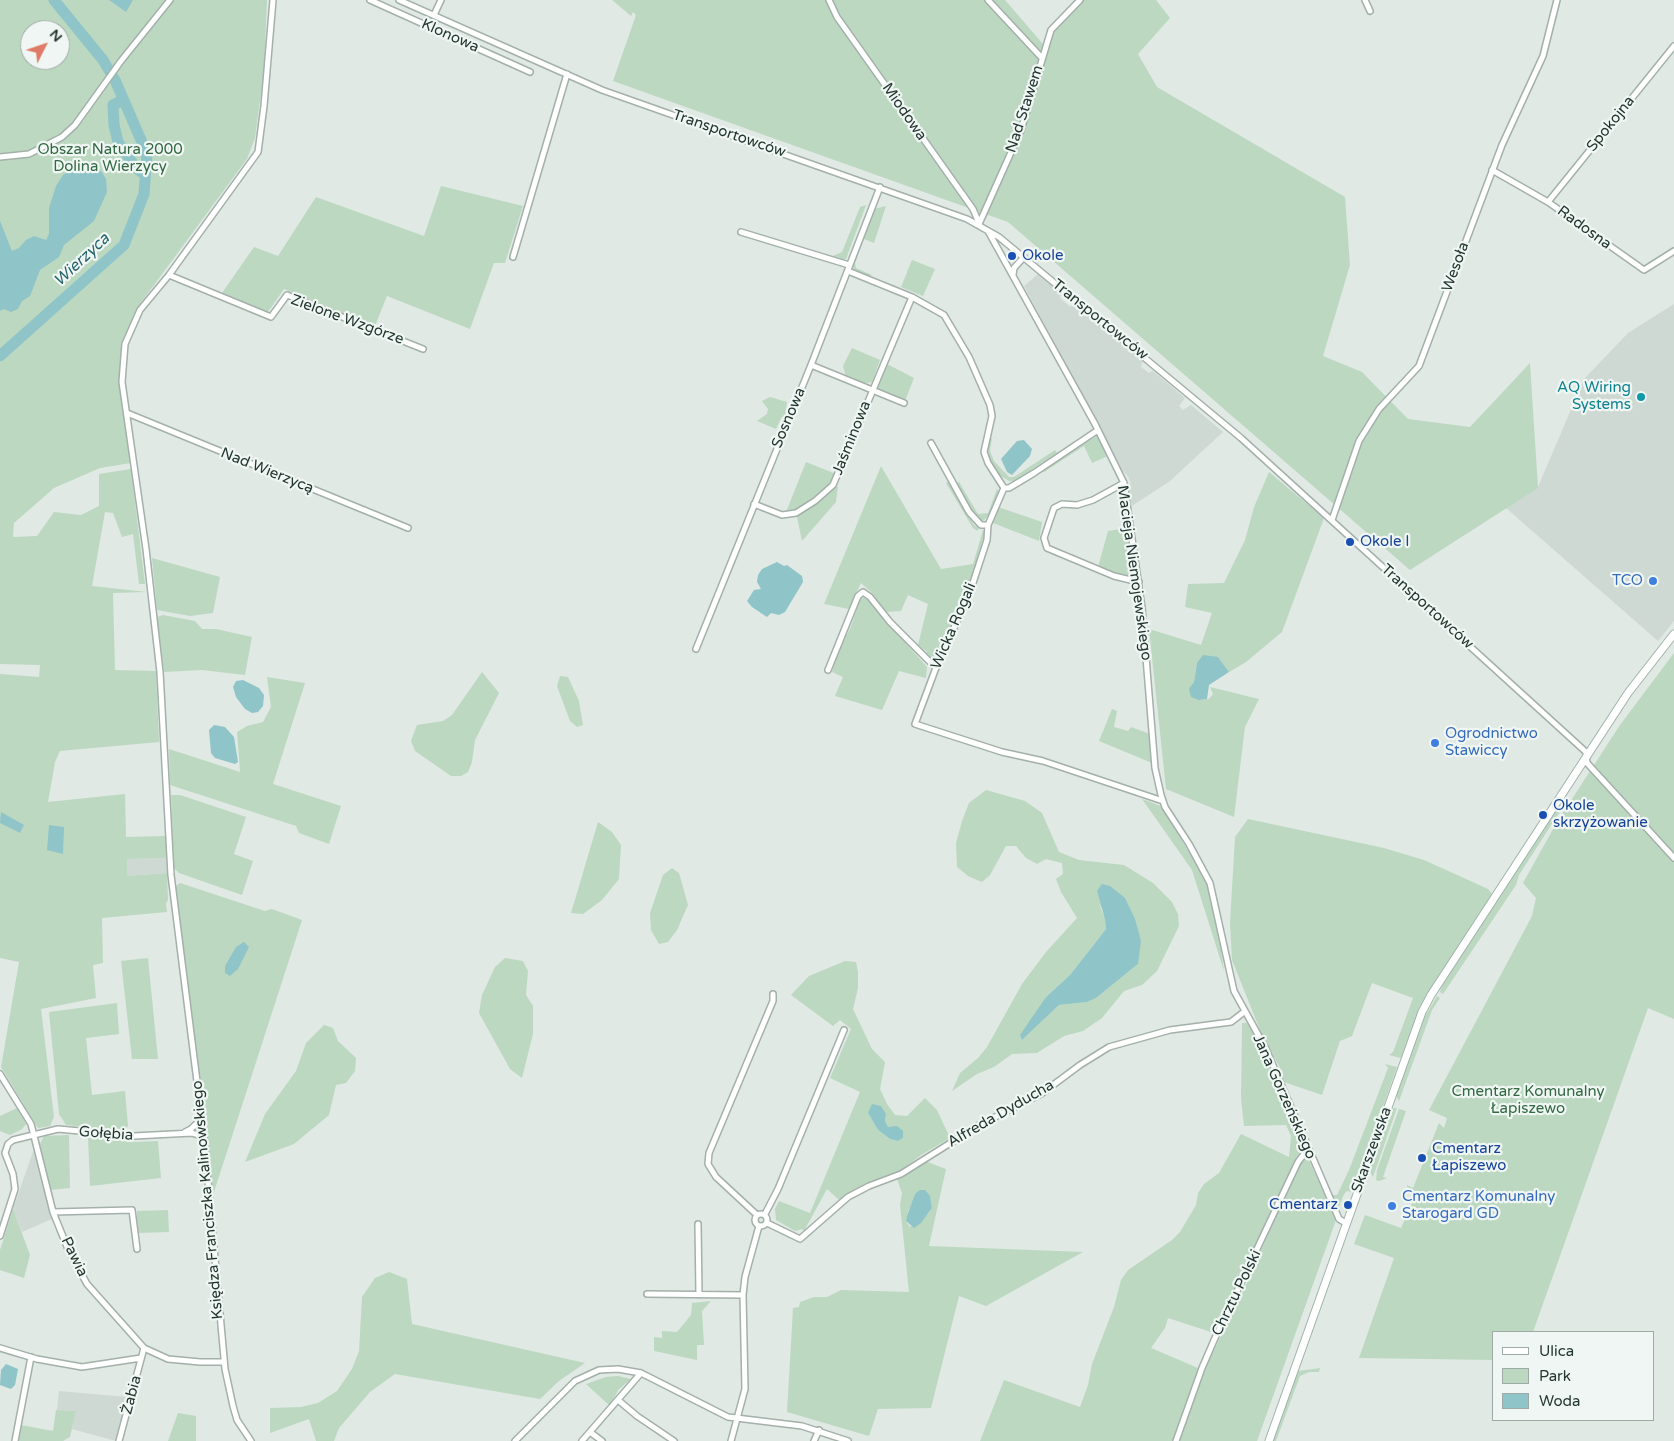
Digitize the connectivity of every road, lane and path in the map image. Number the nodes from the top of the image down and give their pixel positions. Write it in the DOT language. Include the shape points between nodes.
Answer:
graph roads {
  1 [pos="170,0"];
  2 [pos="273,0"];
  3 [pos="370,0"];
  4 [pos="399,0"];
  5 [pos="441,0"];
  6 [pos="829,0"];
  7 [pos="988,0"];
  8 [pos="1080,0"];
  9 [pos="1365,0"];
  10 [pos="1557,0"];
  11 [pos="1370,11"];
  12 [pos="434,15"];
  13 [pos="440,18"];
  14 [pos="435,28"];
  15 [pos="1674,46"];
  16 [pos="1042,58"];
  17 [pos="530,72"];
  18 [pos="567,74"];
  19 [pos="0,157"];
  20 [pos="1492,170"];
  21 [pos="880,187"];
  22 [pos="1548,202"];
  23 [pos="979,224"];
  24 [pos="986,228"];
  25 [pos="741,232"];
  26 [pos="1674,251"];
  27 [pos="1024,257"];
  28 [pos="513,258"];
  29 [pos="848,268"];
  30 [pos="169,275"];
  31 [pos="1013,276"];
  32 [pos="912,297"];
  33 [pos="423,349"];
  34 [pos="811,365"];
  35 [pos="872,389"];
  36 [pos="904,403"];
  37 [pos="126,413"];
  38 [pos="1098,430"];
  39 [pos="931,443"];
  40 [pos="1124,483"];
  41 [pos="1004,488"];
  42 [pos="754,504"];
  43 [pos="1332,520"];
  44 [pos="988,525"];
  45 [pos="408,528"];
  46 [pos="1139,582"];
  47 [pos="1674,634"];
  48 [pos="696,648"];
  49 [pos="936,668"];
  50 [pos="828,670"];
  51 [pos="1586,758"];
  52 [pos="1163,801"];
  53 [pos="1674,858"];
  54 [pos="772,994"];
  55 [pos="1244,1012"];
  56 [pos="844,1030"];
  57 [pos="0,1074"];
  58 [pos="201,1118"];
  59 [pos="179,1134"];
  60 [pos="34,1135"];
  61 [pos="204,1137"];
  62 [pos="1308,1149"];
  63 [pos="53,1212"];
  64 [pos="765,1214"];
  65 [pos="757,1215"];
  66 [pos="767,1223"];
  67 [pos="1346,1223"];
  68 [pos="698,1224"];
  69 [pos="759,1226"];
  70 [pos="0,1236"];
  71 [pos="137,1249"];
  72 [pos="647,1294"];
  73 [pos="699,1295"];
  74 [pos="743,1295"];
  75 [pos="0,1348"];
  76 [pos="144,1348"];
  77 [pos="31,1358"];
  78 [pos="141,1358"];
  79 [pos="224,1362"];
  80 [pos="641,1373"];
  81 [pos="618,1400"];
  82 [pos="739,1420"];
  83 [pos="819,1430"];
  84 [pos="590,1432"];
  85 [pos="15,1441"];
  86 [pos="119,1441"];
  87 [pos="251,1441"];
  88 [pos="515,1441"];
  89 [pos="582,1441"];
  90 [pos="602,1441"];
  91 [pos="674,1441"];
  92 [pos="732,1441"];
  93 [pos="814,1441"];
  94 [pos="848,1441"];
  95 [pos="1176,1441"];
  96 [pos="1269,1441"];
  1 -- 19 [label="street" via="75,125 62,137 43,147 15,157"];
  2 -- 30 [label="street, Księdza Franciszka Kalinowskiego" via="258,152"];
  3 -- 14 [label="street, Klonowa"];
  4 -- 12 [label="street, Transportowców"];
  5 -- 12 [label="street"];
  6 -- 23 [label="street, Miodowa" via="972,209"];
  7 -- 16 [label="street"];
  8 -- 16 [label="street, Nad Stawem" via="1052,30"];
  9 -- 11 [label="street"];
  10 -- 20 [label="street, Wesoła" via="1543,56"];
  12 -- 13 [label="street, Transportowców"];
  13 -- 14 [label="street"];
  13 -- 18 [label="street, Transportowców"];
  14 -- 17 [label="street, Klonowa"];
  15 -- 22 [label="street, Spokojna"];
  16 -- 23 [label="street, Nad Stawem" via="1021,130"];
  18 -- 21 [label="street, Transportowców" via="602,90"];
  18 -- 28 [label="street"];
  20 -- 22 [label="street, Radosna"];
  20 -- 43 [label="street, Wesoła" via="1419,366 1379,409 1359,441"];
  21 -- 23 [label="street, Transportowców"];
  21 -- 29 [label="street, Sosnowa"];
  22 -- 26 [label="street, Radosna" via="1644,270"];
  23 -- 24 [label="street, Transportowców"];
  24 -- 27 [label="street, Transportowców"];
  24 -- 31 [label="street, Macieja Niemojewskiego"];
  25 -- 29 [label="street"];
  27 -- 31 [label="street" via="1014,268"];
  27 -- 43 [label="street, Transportowców" via="1241,438"];
  29 -- 32 [label="street"];
  29 -- 34 [label="street, Sosnowa"];
  30 -- 33 [label="street, Zielone Wzgórze" via="271,317 287,294"];
  30 -- 37 [label="street, Księdza Franciszka Kalinowskiego" via="140,310 125,344 122,382"];
  31 -- 38 [label="street, Macieja Niemojewskiego"];
  32 -- 35 [label="street, Jaśminowa"];
  32 -- 41 [label="street" via="944,315 964,349 990,405 992,416 984,452"];
  34 -- 35 [label="street, Jaśminowa"];
  34 -- 42 [label="street, Sosnowa"];
  35 -- 36 [label="street"];
  35 -- 42 [label="street, Jaśminowa" via="834,485 796,513 782,515"];
  37 -- 45 [label="street, Nad Wierzycą"];
  37 -- 58 [label="street, Księdza Franciszka Kalinowskiego" via="160,672 171,875"];
  38 -- 40 [label="street, Macieja Niemojewskiego"];
  38 -- 41 [label="street" via="1034,473"];
  39 -- 44 [label="street" via="973,517 981,525"];
  40 -- 46 [label="street, Macieja Niemojewskiego"];
  40 -- 46 [label="street" via="1093,500 1054,508 1044,538 1047,548 1114,576"];
  41 -- 44 [label="street, Wicka Rogali"];
  42 -- 48 [label="street, Sosnowa"];
  43 -- 51 [label="street, Transportowców" via="1586,752"];
  44 -- 49 [label="street, Wicka Rogali" via="969,595"];
  46 -- 52 [label="street, Macieja Niemojewskiego" via="1155,768"];
  47 -- 51 [label="main road, Skarszewska" via="1628,693"];
  49 -- 50 [label="street" via="863,592 858,596"];
  49 -- 52 [label="street, Wicka Rogali" via="915,724 1002,752 1043,761"];
  51 -- 53 [label="street, Transportowców" via="1587,763"];
  51 -- 67 [label="main road, Skarszewska" via="1422,1012"];
  52 -- 55 [label="street, Jana Gorzeńskiego" via="1210,883 1234,991"];
  54 -- 65 [label="street" via="773,1001 711,1148 708,1164 716,1177"];
  55 -- 62 [label="street, Jana Gorzeńskiego" via="1266,1049"];
  55 -- 66 [label="street, Alfreda Dyducha" via="1232,1022 1170,1030 1109,1047 1041,1094 979,1126 901,1174 848,1198 800,1238"];
  56 -- 64 [label="street"];
  57 -- 60 [label="street, Pawia"];
  58 -- 59 [label="street" via="192,1130"];
  58 -- 61 [label="street, Księdza Franciszka Kalinowskiego"];
  59 -- 60 [label="street, Gołębia" via="134,1136 58,1129"];
  59 -- 61 [label="street, Gołębia" via="192,1133"];
  60 -- 63 [label="street, Pawia"];
  60 -- 70 [label="street, Gołębia" via="13,1140 5,1150 15,1185"];
  61 -- 79 [label="street, Księdza Franciszka Kalinowskiego"];
  62 -- 67 [label="street, Jana Gorzeńskiego" via="1339,1219"];
  62 -- 95 [label="street, Chrztu Polski" via="1298,1162 1215,1338"];
  63 -- 71 [label="street" via="132,1210"];
  63 -- 76 [label="street, Pawia" via="87,1284"];
  64 -- 65 [label="street"];
  64 -- 66 [label="street"];
  65 -- 69 [label="street" via="755,1221"];
  66 -- 69 [label="street"];
  67 -- 96 [label="main road, Skarszewska"];
  68 -- 73 [label="street"];
  69 -- 74 [label="street" via="749,1257"];
  72 -- 73 [label="street"];
  73 -- 74 [label="street"];
  74 -- 82 [label="street" via="746,1376"];
  75 -- 77 [label="street"];
  76 -- 78 [label="street, Żabia"];
  76 -- 79 [label="street, Pawia" via="168,1359"];
  77 -- 78 [label="street" via="82,1366"];
  77 -- 85 [label="street"];
  78 -- 86 [label="street, Żabia"];
  79 -- 87 [label="street, Księdza Franciszka Kalinowskiego" via="232,1406"];
  80 -- 81 [label="street"];
  80 -- 82 [label="street" via="713,1411"];
  80 -- 88 [label="street" via="609,1369 582,1377 567,1387"];
  81 -- 84 [label="street"];
  81 -- 91 [label="street"];
  82 -- 83 [label="street"];
  82 -- 92 [label="street"];
  83 -- 93 [label="street"];
  83 -- 94 [label="street"];
  84 -- 89 [label="street"];
  84 -- 90 [label="street"];
}
